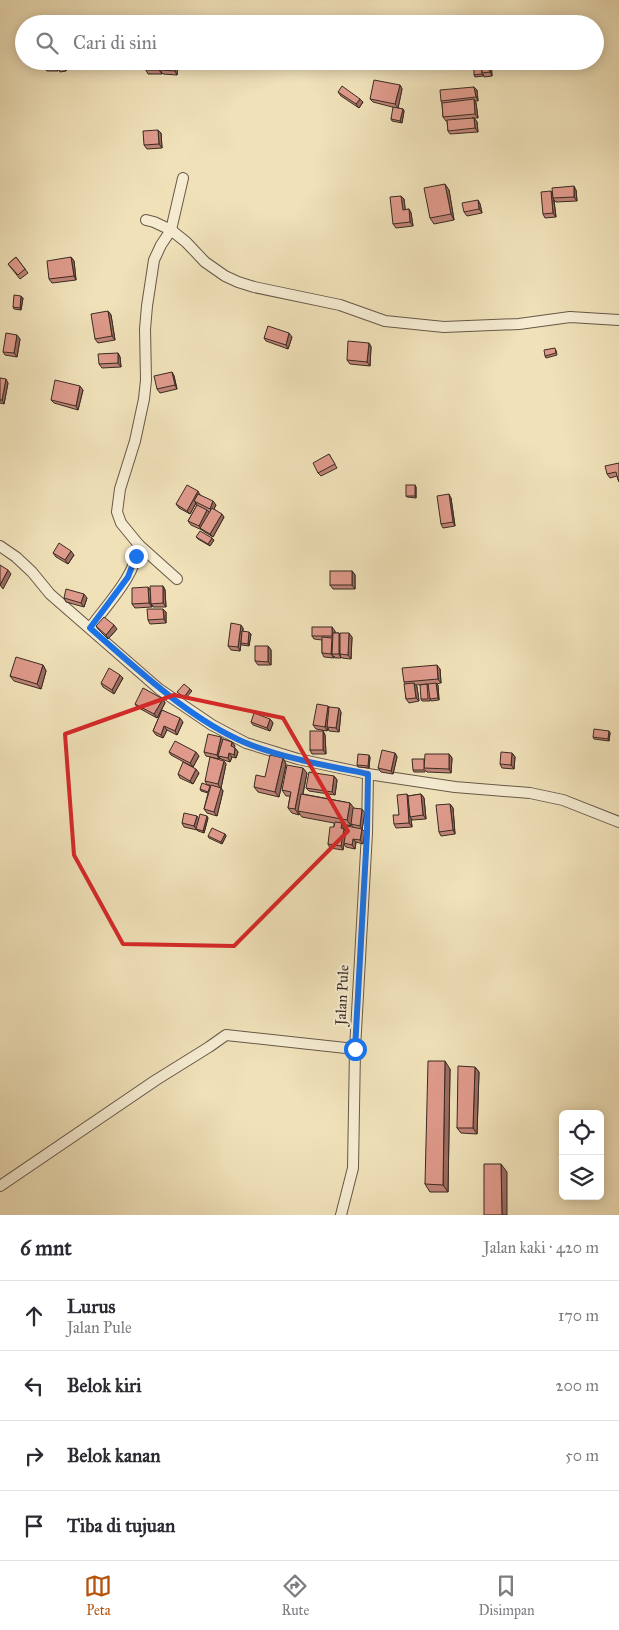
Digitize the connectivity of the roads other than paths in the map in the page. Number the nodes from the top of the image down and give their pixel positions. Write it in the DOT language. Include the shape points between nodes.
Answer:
graph roads {
  1 [pos="183,178"];
  2 [pos="146,220"];
  3 [pos="171,230"];
  4 [pos="619,320"];
  5 [pos="139,545"];
  6 [pos="0,546"];
  7 [pos="177,579"];
  8 [pos="90,628"];
  9 [pos="368,774"];
  10 [pos="619,822"];
  11 [pos="355,1049"];
  12 [pos="0,1186"];
  13 [pos="340,1215"];
  1 -- 3 [label="street"];
  2 -- 3 [label="street"];
  3 -- 4 [label="street" via="205,262 238,282 340,305 385,321 444,327 519,324 570,317"];
  3 -- 5 [label="street" via="160,244 154,260 147,306 144,399 117,512 126,532"];
  5 -- 7 [label="street"];
  5 -- 8 [label="street" via="128,577"];
  6 -- 8 [label="street" via="16,557 50,594"];
  8 -- 9 [label="street" via="159,689 212,725 246,743 298,759"];
  9 -- 10 [label="street" via="455,787 530,793 563,800"];
  9 -- 11 [label="street, Jalan Pule"];
  11 -- 12 [label="street" via="226,1034"];
  11 -- 13 [label="street, Jalan Pule" via="353,1168"];
}
